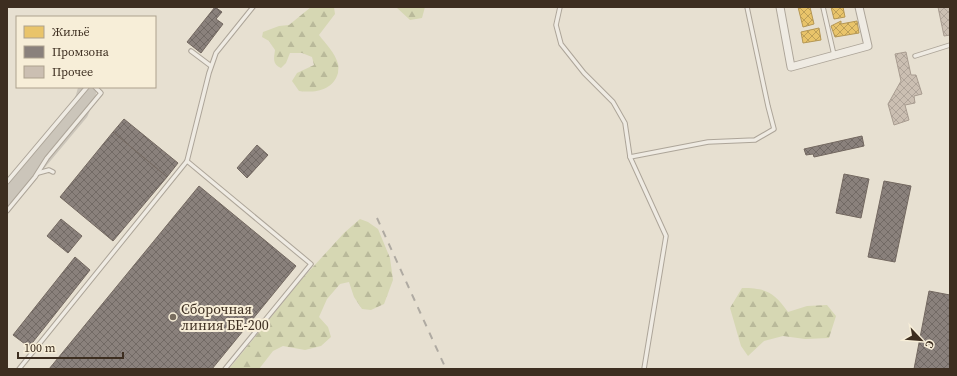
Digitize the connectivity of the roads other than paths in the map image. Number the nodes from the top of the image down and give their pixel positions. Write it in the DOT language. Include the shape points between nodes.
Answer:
graph roads {
  1 [pos="253,7"];
  2 [pos="560,7"];
  3 [pos="747,7"];
  4 [pos="780,7"];
  5 [pos="823,7"];
  6 [pos="860,7"];
  7 [pos="950,45"];
  8 [pos="191,51"];
  9 [pos="834,55"];
  10 [pos="915,56"];
  11 [pos="211,66"];
  12 [pos="86,88"];
  13 [pos="96,88"];
  14 [pos="630,157"];
  15 [pos="187,161"];
  16 [pos="53,172"];
  17 [pos="38,173"];
  18 [pos="7,182"];
  19 [pos="7,211"];
  20 [pos="19,369"];
  21 [pos="226,369"];
  22 [pos="644,369"];
  1 -- 11 [label="lane" via="216,53"];
  2 -- 14 [label="lane" via="556,25 561,44 584,73 613,102 625,123"];
  3 -- 14 [label="lane" via="774,129 755,140 708,142"];
  4 -- 9 [label="street" via="791,67"];
  5 -- 9 [label="lane"];
  6 -- 9 [label="street" via="868,46"];
  7 -- 10 [label="lane"];
  8 -- 11 [label="lane"];
  11 -- 15 [label="lane"];
  12 -- 18 [label="lane"];
  13 -- 17 [label="lane" via="101,92 47,158"];
  14 -- 22 [label="lane" via="666,236"];
  15 -- 20 [label="lane"];
  15 -- 21 [label="lane" via="311,264"];
  16 -- 17 [label="lane" via="48,170"];
  17 -- 19 [label="lane"];
}
